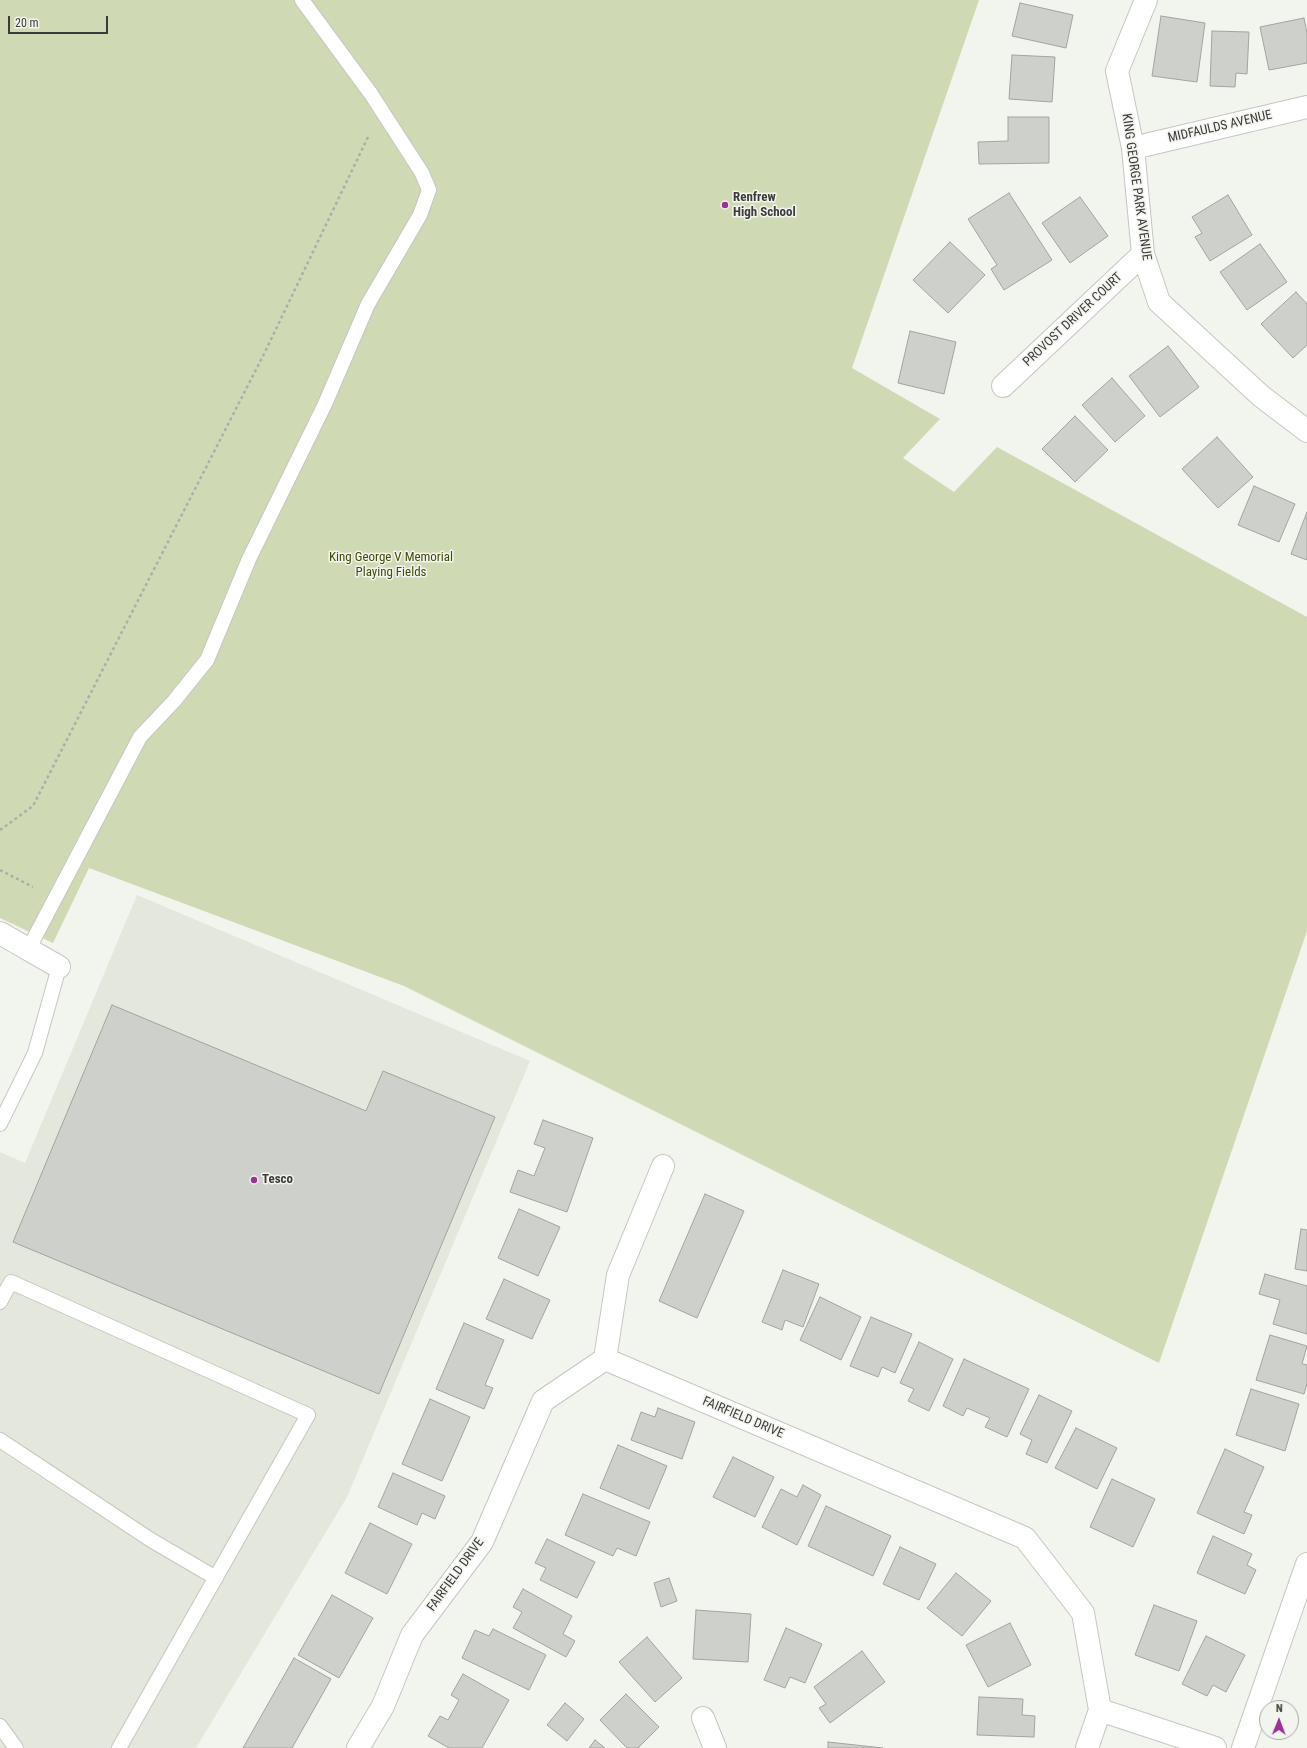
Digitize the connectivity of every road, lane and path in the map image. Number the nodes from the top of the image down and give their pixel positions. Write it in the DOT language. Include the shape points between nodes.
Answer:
graph roads {
  1 [pos="302,0"];
  2 [pos="1146,0"];
  3 [pos="1307,107"];
  4 [pos="381,110"];
  5 [pos="1133,148"];
  6 [pos="1143,254"];
  7 [pos="1003,386"];
  8 [pos="1307,431"];
  9 [pos="0,830"];
  10 [pos="0,870"];
  11 [pos="55,898"];
  12 [pos="0,933"];
  13 [pos="29,948"];
  14 [pos="59,967"];
  15 [pos="0,1124"];
  16 [pos="663,1166"];
  17 [pos="0,1302"];
  18 [pos="605,1359"];
  19 [pos="0,1440"];
  20 [pos="1307,1564"];
  21 [pos="216,1578"];
  22 [pos="1100,1710"];
  23 [pos="703,1718"];
  24 [pos="0,1726"];
  25 [pos="16,1748"];
  26 [pos="119,1748"];
  27 [pos="358,1748"];
  28 [pos="715,1748"];
  29 [pos="1087,1748"];
  30 [pos="1215,1748"];
  31 [pos="1243,1748"];
  1 -- 4 [label="lane"];
  2 -- 5 [label="street, KING GEORGE PARK AVENUE" via="1117,71"];
  3 -- 5 [label="street, MIDFAULDS AVENUE"];
  4 -- 9 [label="path" via="265,352 33,806"];
  4 -- 11 [label="lane" via="422,174 429,190 420,215 368,304 326,404 249,560 207,660 174,701 140,737"];
  5 -- 6 [label="street, KING GEORGE PARK AVENUE"];
  6 -- 7 [label="street, PROVOST DRIVER COURT"];
  6 -- 8 [label="street, KING GEORGE PARK AVENUE" via="1159,302 1261,396"];
  10 -- 11 [label="path"];
  11 -- 13 [label="lane"];
  12 -- 13 [label="street"];
  13 -- 14 [label="street"];
  14 -- 15 [label="lane" via="35,1053"];
  16 -- 18 [label="street" via="618,1275"];
  17 -- 21 [label="lane" via="11,1282 308,1415"];
  18 -- 22 [label="street, FAIRFIELD DRIVE" via="1025,1538 1083,1613"];
  18 -- 27 [label="street, FAIRFIELD DRIVE" via="543,1401 482,1542 412,1635 383,1706"];
  19 -- 21 [label="lane" via="150,1540"];
  20 -- 31 [label="street"];
  21 -- 26 [label="lane"];
  22 -- 29 [label="street"];
  22 -- 30 [label="street"];
  23 -- 28 [label="street"];
  24 -- 25 [label="lane"];
}
